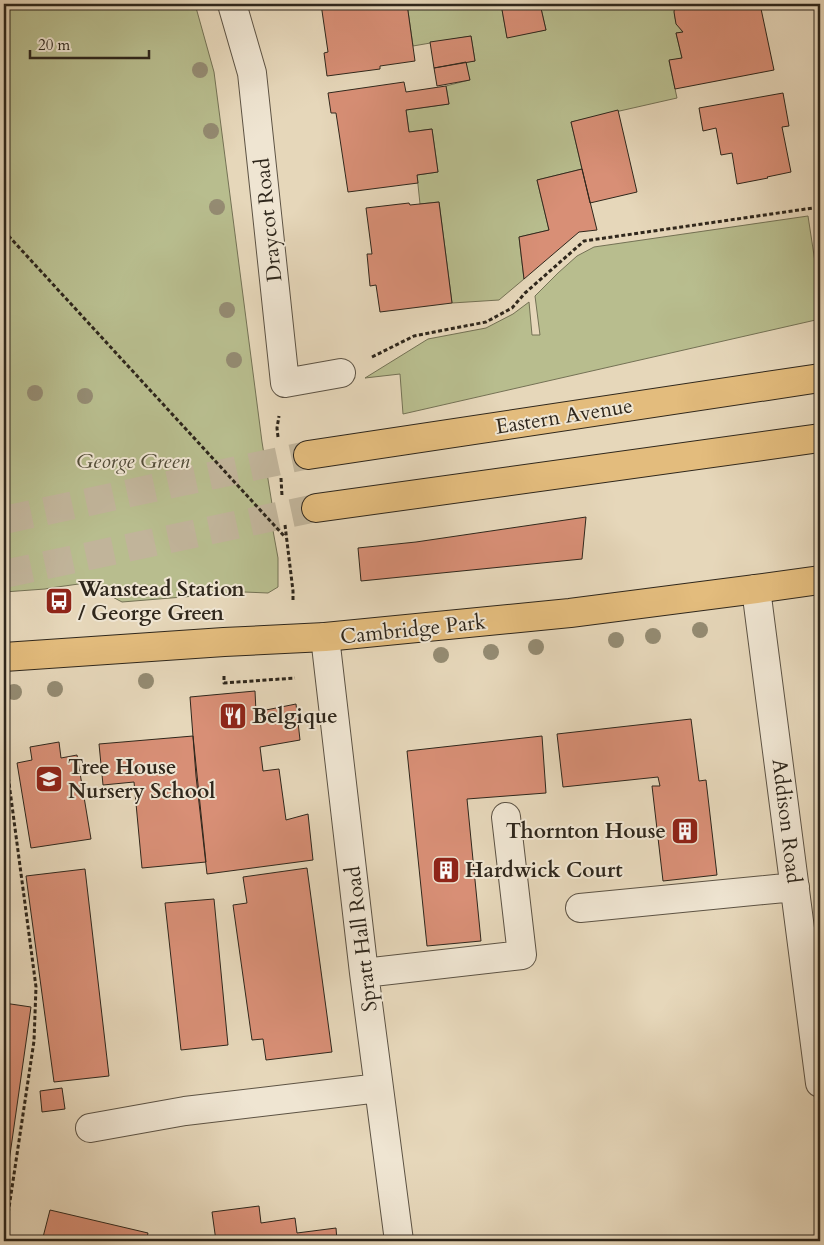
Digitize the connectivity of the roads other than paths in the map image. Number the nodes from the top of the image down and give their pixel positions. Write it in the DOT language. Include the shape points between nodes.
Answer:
graph roads {
  1 [pos="232,4"];
  2 [pos="341,373"];
  3 [pos="820,378"];
  4 [pos="820,438"];
  5 [pos="308,455"];
  6 [pos="316,508"];
  7 [pos="820,580"];
  8 [pos="756,590"];
  9 [pos="325,637"];
  10 [pos="4,657"];
  11 [pos="506,817"];
  12 [pos="805,900"];
  13 [pos="580,908"];
  14 [pos="364,973"];
  15 [pos="820,1083"];
  16 [pos="379,1088"];
  17 [pos="90,1128"];
  18 [pos="399,1241"];
  1 -- 2 [label="street, Draycot Road" via="252,73 285,383"];
  3 -- 5 [label="main road, Eastern Avenue"];
  4 -- 6 [label="main road"];
  7 -- 8 [label="main road, Cambridge Park"];
  8 -- 9 [label="main road, Cambridge Park" via="570,613"];
  8 -- 12 [label="street, Addison Road"];
  9 -- 10 [label="main road, Cambridge Park"];
  9 -- 14 [label="street, Spratt Hall Road"];
  11 -- 14 [label="street" via="522,954"];
  12 -- 13 [label="street"];
  12 -- 15 [label="street, Addison Road"];
  14 -- 16 [label="street, Spratt Hall Road"];
  16 -- 17 [label="street" via="184,1111"];
  16 -- 18 [label="street, Spratt Hall Road"];
}
